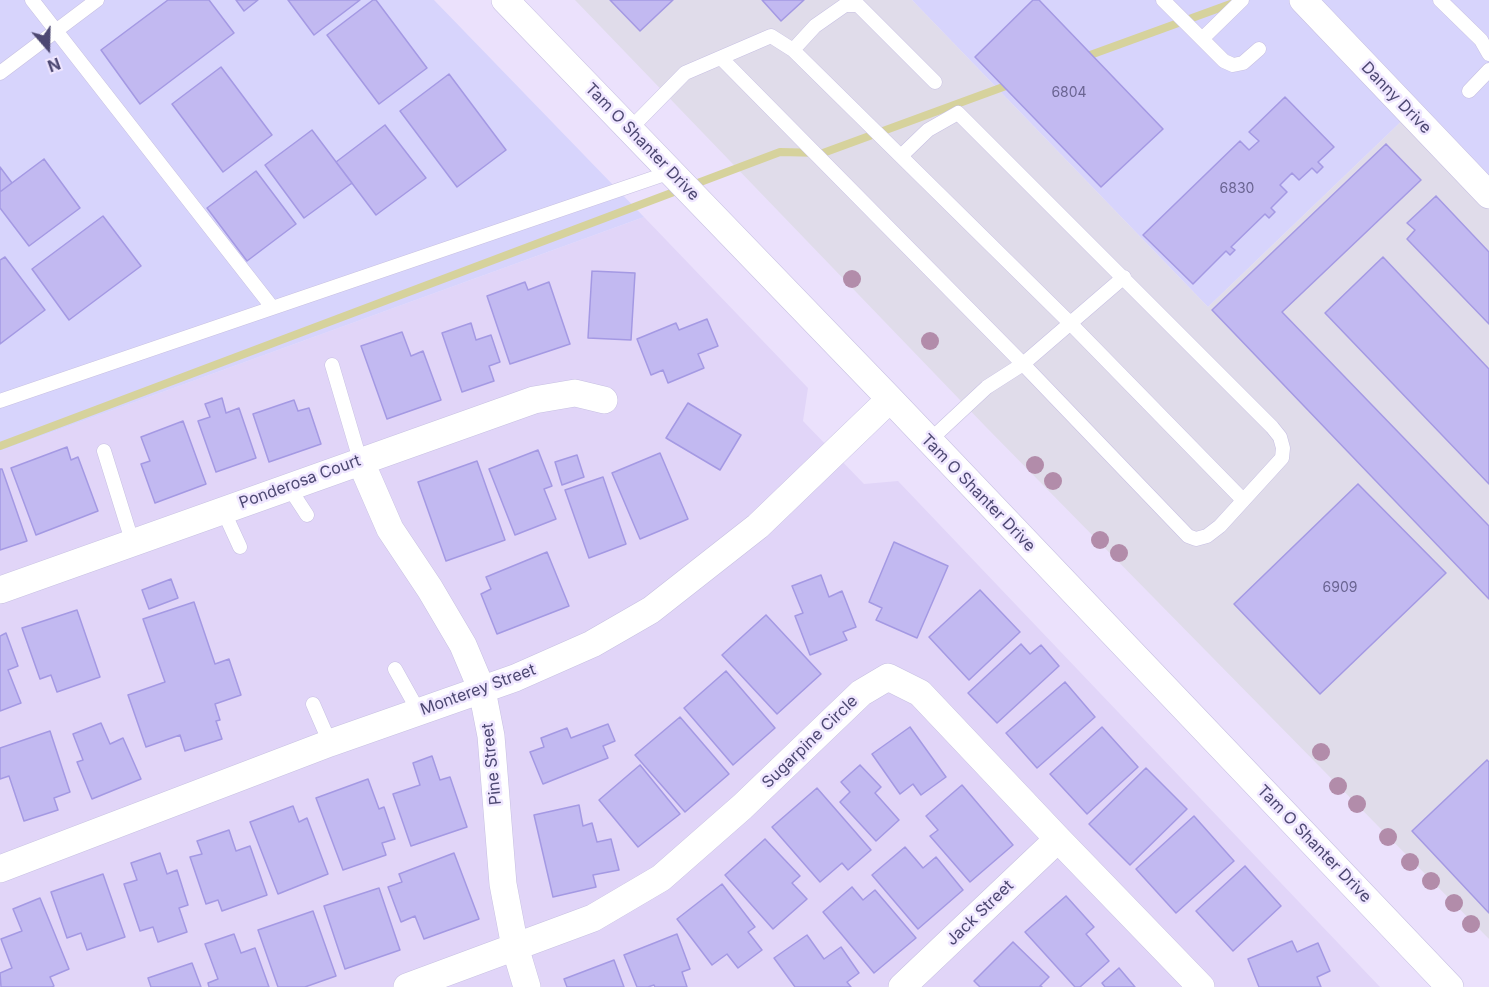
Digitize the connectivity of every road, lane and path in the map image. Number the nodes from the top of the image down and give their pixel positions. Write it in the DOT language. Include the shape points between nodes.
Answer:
graph roads {
  1 [pos="32,0"];
  2 [pos="97,0"];
  3 [pos="505,0"];
  4 [pos="1163,0"];
  5 [pos="1242,0"];
  6 [pos="1303,0"];
  7 [pos="1440,0"];
  8 [pos="56,31"];
  9 [pos="1202,39"];
  10 [pos="1259,49"];
  11 [pos="793,50"];
  12 [pos="1489,54"];
  13 [pos="721,58"];
  14 [pos="1489,70"];
  15 [pos="0,73"];
  16 [pos="935,82"];
  17 [pos="1468,91"];
  18 [pos="630,129"];
  19 [pos="901,156"];
  20 [pos="670,172"];
  21 [pos="1489,195"];
  22 [pos="1124,277"];
  23 [pos="272,307"];
  24 [pos="1070,322"];
  25 [pos="1023,364"];
  26 [pos="332,365"];
  27 [pos="890,399"];
  28 [pos="604,400"];
  29 [pos="0,401"];
  30 [pos="929,441"];
  31 [pos="104,451"];
  32 [pos="360,460"];
  33 [pos="288,486"];
  34 [pos="1243,500"];
  35 [pos="223,510"];
  36 [pos="307,515"];
  37 [pos="133,544"];
  38 [pos="240,547"];
  39 [pos="0,590"];
  40 [pos="394,669"];
  41 [pos="482,690"];
  42 [pos="313,705"];
  43 [pos="419,712"];
  44 [pos="330,743"];
  45 [pos="1058,839"];
  46 [pos="0,868"];
  47 [pos="515,947"];
  48 [pos="407,987"];
  49 [pos="527,987"];
  50 [pos="902,987"];
  51 [pos="1201,987"];
  52 [pos="1450,987"];
  1 -- 8 [label="lane"];
  2 -- 8 [label="lane"];
  3 -- 18 [label="street, Tam O Shanter Drive"];
  4 -- 9 [label="lane"];
  5 -- 9 [label="lane"];
  6 -- 21 [label="street, Danny Drive"];
  7 -- 12 [label="lane" via="1481,40"];
  8 -- 15 [label="lane"];
  8 -- 23 [label="lane"];
  9 -- 10 [label="lane" via="1233,65 1243,63"];
  11 -- 13 [label="lane" via="771,36"];
  11 -- 16 [label="lane" via="834,11 845,5 858,5"];
  11 -- 19 [label="lane"];
  13 -- 18 [label="lane" via="686,73"];
  13 -- 25 [label="lane"];
  14 -- 17 [label="lane"];
  18 -- 20 [label="street, Tam O Shanter Drive"];
  19 -- 22 [label="lane" via="928,130 958,113"];
  19 -- 24 [label="lane"];
  20 -- 23 [label="lane"];
  20 -- 27 [label="street, Tam O Shanter Drive"];
  22 -- 24 [label="lane"];
  22 -- 34 [label="lane" via="1280,436 1282,458"];
  23 -- 29 [label="lane"];
  24 -- 25 [label="lane"];
  24 -- 34 [label="lane"];
  25 -- 30 [label="lane" via="987,387"];
  25 -- 34 [label="lane" via="1188,536 1207,536"];
  26 -- 32 [label="lane"];
  27 -- 30 [label="street, Tam O Shanter Drive"];
  27 -- 41 [label="street, Monterey Street" via="758,526 651,610 592,644"];
  28 -- 32 [label="street, Ponderosa Court" via="575,393 534,400"];
  30 -- 52 [label="street, Tam O Shanter Drive"];
  31 -- 37 [label="lane"];
  32 -- 33 [label="street, Ponderosa Court"];
  32 -- 41 [label="street, Pine Street" via="390,529 463,645"];
  33 -- 35 [label="street, Ponderosa Court"];
  33 -- 36 [label="lane"];
  35 -- 37 [label="street, Ponderosa Court"];
  35 -- 38 [label="lane"];
  37 -- 39 [label="street, Ponderosa Court"];
  40 -- 43 [label="lane"];
  41 -- 43 [label="street, Monterey Street"];
  41 -- 47 [label="street, Pine Street" via="491,736 503,884"];
  42 -- 44 [label="lane"];
  43 -- 44 [label="street, Monterey Street"];
  44 -- 46 [label="street, Monterey Street"];
  45 -- 47 [label="street, Sugarpine Circle" via="920,693 888,678 861,693 661,878 593,918"];
  45 -- 50 [label="street, Jack Street"];
  45 -- 51 [label="street, Sugarpine Circle"];
  47 -- 48 [label="street"];
  47 -- 49 [label="street, Pine Street"];
}
